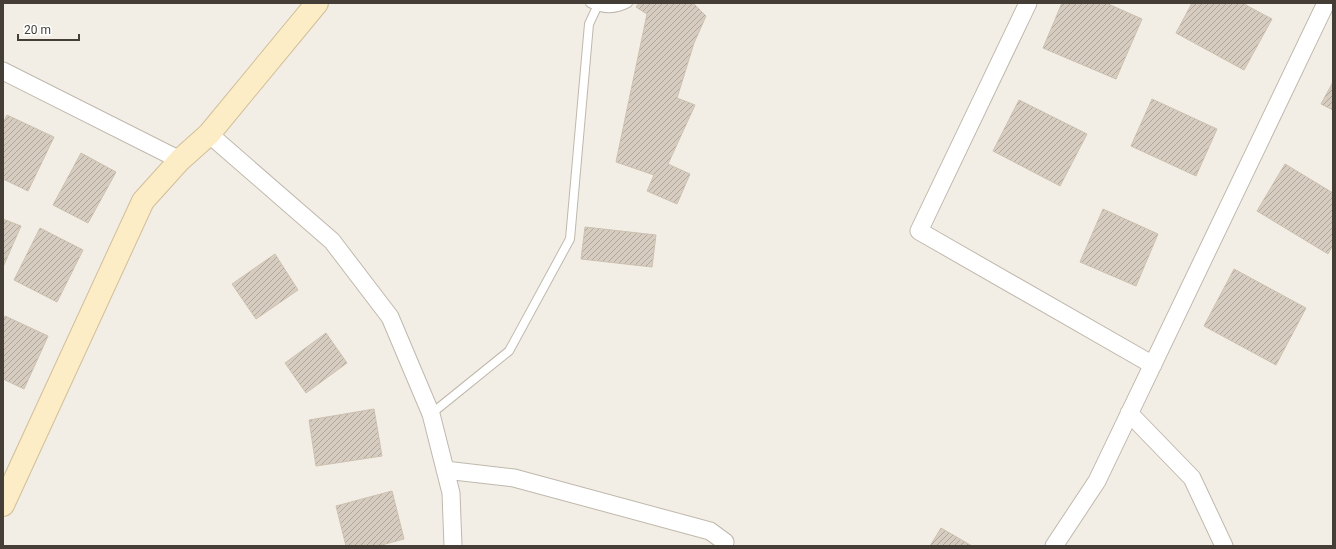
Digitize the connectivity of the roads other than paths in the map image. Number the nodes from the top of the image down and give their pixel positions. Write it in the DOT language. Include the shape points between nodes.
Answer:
graph roads {
  1 [pos="317,3"];
  2 [pos="628,3"];
  3 [pos="1028,3"];
  4 [pos="1326,3"];
  5 [pos="594,5"];
  6 [pos="3,71"];
  7 [pos="209,134"];
  8 [pos="180,160"];
  9 [pos="1153,365"];
  10 [pos="1129,413"];
  11 [pos="431,414"];
  12 [pos="445,470"];
  13 [pos="3,505"];
  14 [pos="453,546"];
  15 [pos="724,546"];
  16 [pos="1054,546"];
  17 [pos="1224,546"];
  1 -- 7 [label="street"];
  2 -- 5 [label="lane" via="609,9"];
  3 -- 9 [label="street" via="919,231"];
  4 -- 9 [label="street"];
  5 -- 11 [label="lane" via="590,24 570,239 509,351"];
  6 -- 8 [label="street"];
  7 -- 8 [label="street"];
  7 -- 11 [label="street" via="332,242 390,317"];
  8 -- 13 [label="street" via="143,201"];
  9 -- 10 [label="street"];
  10 -- 16 [label="street" via="1097,481"];
  10 -- 17 [label="street" via="1192,478"];
  11 -- 12 [label="street"];
  12 -- 14 [label="street" via="451,493"];
  12 -- 15 [label="street" via="514,478 710,531 725,542"];
}
